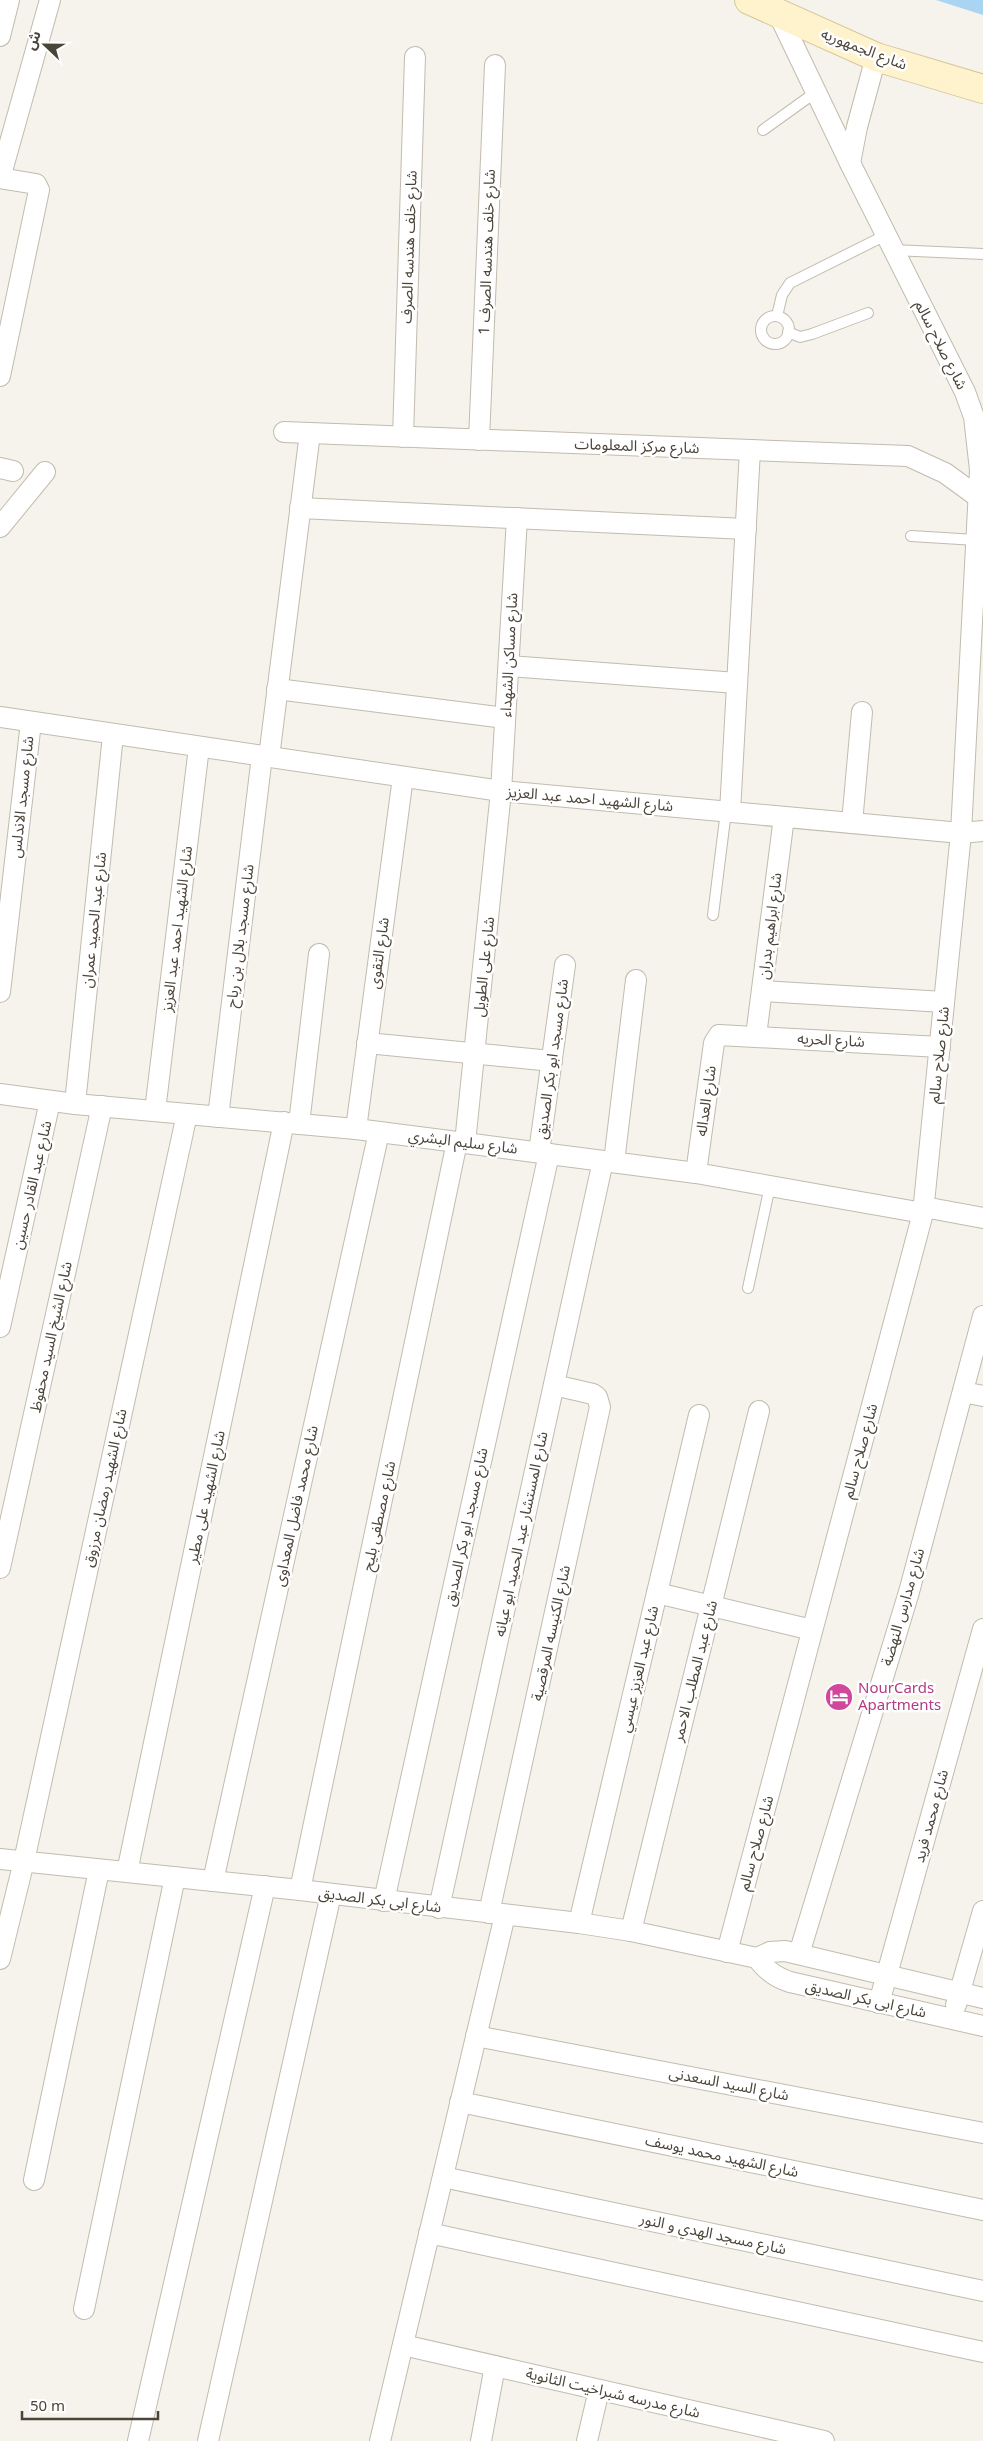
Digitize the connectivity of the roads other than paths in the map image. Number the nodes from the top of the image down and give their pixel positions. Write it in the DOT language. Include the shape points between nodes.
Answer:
graph roads {
  1 [pos="50,0"];
  2 [pos="749,0"];
  3 [pos="6,2"];
  4 [pos="779,15"];
  5 [pos="0,36"];
  6 [pos="415,57"];
  7 [pos="876,57"];
  8 [pos="495,65"];
  9 [pos="983,90"];
  10 [pos="816,92"];
  11 [pos="763,130"];
  12 [pos="850,163"];
  13 [pos="0,178"];
  14 [pos="890,242"];
  15 [pos="983,254"];
  16 [pos="868,313"];
  17 [pos="777,316"];
  18 [pos="788,332"];
  19 [pos="0,376"];
  20 [pos="284,432"];
  21 [pos="310,433"];
  22 [pos="403,437"];
  23 [pos="479,440"];
  24 [pos="750,450"];
  25 [pos="45,472"];
  26 [pos="980,485"];
  27 [pos="300,508"];
  28 [pos="517,518"];
  29 [pos="0,527"];
  30 [pos="746,529"];
  31 [pos="911,536"];
  32 [pos="976,540"];
  33 [pos="509,666"];
  34 [pos="737,683"];
  35 [pos="277,689"];
  36 [pos="862,712"];
  37 [pos="0,717"];
  38 [pos="506,718"];
  39 [pos="31,722"];
  40 [pos="113,735"];
  41 [pos="199,747"];
  42 [pos="265,757"];
  43 [pos="403,777"];
  44 [pos="502,791"];
  45 [pos="728,811"];
  46 [pos="784,817"];
  47 [pos="852,823"];
  48 [pos="983,830"];
  49 [pos="961,833"];
  50 [pos="713,915"];
  51 [pos="320,954"];
  52 [pos="565,965"];
  53 [pos="636,980"];
  54 [pos="762,991"];
  55 [pos="0,992"];
  56 [pos="944,1002"];
  57 [pos="722,1034"];
  58 [pos="756,1036"];
  59 [pos="367,1043"];
  60 [pos="940,1047"];
  61 [pos="475,1054"];
  62 [pos="552,1061"];
  63 [pos="0,1094"];
  64 [pos="50,1101"];
  65 [pos="75,1104"];
  66 [pos="102,1106"];
  67 [pos="155,1111"];
  68 [pos="187,1114"];
  69 [pos="218,1116"];
  70 [pos="292,1123"];
  71 [pos="356,1129"];
  72 [pos="379,1132"];
  73 [pos="461,1142"];
  74 [pos="544,1153"];
  75 [pos="609,1162"];
  76 [pos="696,1173"];
  77 [pos="770,1186"];
  78 [pos="923,1210"];
  79 [pos="983,1218"];
  80 [pos="748,1288"];
  81 [pos="983,1316"];
  82 [pos="0,1327"];
  83 [pos="554,1385"];
  84 [pos="963,1392"];
  85 [pos="983,1396"];
  86 [pos="759,1411"];
  87 [pos="699,1415"];
  88 [pos="0,1568"];
  89 [pos="657,1593"];
  90 [pos="711,1606"];
  91 [pos="983,1629"];
  92 [pos="812,1630"];
  93 [pos="0,1859"];
  94 [pos="24,1861"];
  95 [pos="100,1870"];
  96 [pos="127,1872"];
  97 [pos="174,1877"];
  98 [pos="213,1881"];
  99 [pos="265,1886"];
  100 [pos="300,1890"];
  101 [pos="331,1894"];
  102 [pos="384,1901"];
  103 [pos="439,1908"];
  104 [pos="983,1911"];
  105 [pos="497,1914"];
  106 [pos="579,1923"];
  107 [pos="631,1931"];
  108 [pos="727,1952"];
  109 [pos="799,1954"];
  110 [pos="757,1958"];
  111 [pos="0,1959"];
  112 [pos="887,1975"];
  113 [pos="960,1993"];
  114 [pos="983,1998"];
  115 [pos="879,2003"];
  116 [pos="952,2019"];
  117 [pos="983,2026"];
  118 [pos="476,2036"];
  119 [pos="460,2102"];
  120 [pos="983,2132"];
  121 [pos="443,2177"];
  122 [pos="34,2180"];
  123 [pos="983,2210"];
  124 [pos="429,2233"];
  125 [pos="983,2291"];
  126 [pos="84,2309"];
  127 [pos="403,2345"];
  128 [pos="983,2352"];
  129 [pos="495,2366"];
  130 [pos="599,2390"];
  131 [pos="138,2441"];
  132 [pos="208,2441"];
  133 [pos="380,2441"];
  134 [pos="481,2441"];
  135 [pos="587,2441"];
  136 [pos="824,2441"];
  1 -- 13 [label="street"];
  2 -- 4 [label="street, شارع الجمهوريه"];
  3 -- 5 [label="street"];
  4 -- 7 [label="street, شارع الجمهوريه"];
  4 -- 10 [label="street, شارع صلاح سالم"];
  6 -- 22 [label="street, شارع خلف هندسه الصرف"];
  7 -- 9 [label="street, شارع الجمهوريه"];
  7 -- 12 [label="street"];
  8 -- 23 [label="street, شارع خلف هندسه الصرف 1"];
  10 -- 11 [label="lane"];
  10 -- 12 [label="street, شارع صلاح سالم"];
  12 -- 14 [label="street, شارع صلاح سالم"];
  13 -- 19 [label="street" via="36,184 39,190"];
  14 -- 15 [label="lane"];
  14 -- 17 [label="lane" via="790,283 782,295"];
  14 -- 26 [label="street, شارع صلاح سالم" via="965,392 974,417"];
  16 -- 18 [label="lane" via="800,337"];
  17 -- 18 [label="lane" via="784,319"];
  17 -- 18 [label="lane" via="766,319 762,324 762,335 776,343 782,342"];
  20 -- 21 [label="street, شارع مركز المعلومات"];
  21 -- 22 [label="street, شارع مركز المعلومات"];
  21 -- 27 [label="street, شارع مسجد بلال بن رباح"];
  22 -- 23 [label="street, شارع مركز المعلومات"];
  23 -- 24 [label="street, شارع مركز المعلومات"];
  24 -- 26 [label="street, شارع مركز المعلومات" via="908,456"];
  24 -- 30 [label="street"];
  25 -- 29 [label="street"];
  26 -- 32 [label="street, شارع صلاح سالم"];
  27 -- 28 [label="street"];
  27 -- 35 [label="street, شارع مسجد بلال بن رباح"];
  28 -- 30 [label="street"];
  28 -- 33 [label="street, شارع مساكن الشهداء"];
  30 -- 34 [label="street"];
  31 -- 32 [label="lane"];
  32 -- 49 [label="street, شارع صلاح سالم"];
  33 -- 34 [label="street"];
  33 -- 38 [label="street, شارع مساكن الشهداء"];
  34 -- 45 [label="street"];
  35 -- 38 [label="street"];
  35 -- 42 [label="street, شارع مسجد بلال بن رباح"];
  36 -- 47 [label="street"];
  37 -- 39 [label="street, شارع الشهيد احمد عبد العزيز"];
  38 -- 44 [label="street, شارع مساكن الشهداء"];
  39 -- 40 [label="street, شارع الشهيد احمد عبد العزيز"];
  39 -- 55 [label="street, شارع مسجد الاندلس"];
  40 -- 41 [label="street, شارع الشهيد احمد عبد العزيز"];
  40 -- 65 [label="street, شارع عبد الحميد عمران"];
  41 -- 42 [label="street, شارع الشهيد احمد عبد العزيز"];
  41 -- 67 [label="street, شارع الشهيد احمد عبد العزيز"];
  42 -- 43 [label="street, شارع الشهيد احمد عبد العزيز"];
  42 -- 69 [label="street, شارع مسجد بلال بن رباح"];
  43 -- 44 [label="street, شارع الشهيد احمد عبد العزيز"];
  43 -- 59 [label="street, شارع التقوى"];
  44 -- 45 [label="street, شارع الشهيد احمد عبد العزيز"];
  44 -- 61 [label="street, شارع على الطويل"];
  45 -- 46 [label="street, شارع الشهيد احمد عبد العزيز"];
  45 -- 50 [label="lane"];
  46 -- 47 [label="street, شارع الشهيد احمد عبد العزيز"];
  46 -- 54 [label="street, شارع ابراهيم بدران"];
  47 -- 49 [label="street, شارع الشهيد احمد عبد العزيز"];
  48 -- 49 [label="street, شارع الشهيد احمد عبد العزيز"];
  49 -- 56 [label="street, شارع صلاح سالم"];
  51 -- 70 [label="street, شارع الشهيد على مطير"];
  52 -- 62 [label="street, شارع مسجد ابو بكر الصديق"];
  53 -- 75 [label="street, شارع المستشار عبد الحميد ابو عيانه"];
  54 -- 56 [label="street"];
  54 -- 58 [label="street, شارع ابراهيم بدران"];
  56 -- 60 [label="street, شارع صلاح سالم"];
  57 -- 58 [label="street, شارع الحريه"];
  57 -- 76 [label="street, شارع العداله" via="714,1043"];
  58 -- 60 [label="street, شارع الحريه"];
  59 -- 61 [label="street"];
  59 -- 71 [label="street, شارع التقوى"];
  60 -- 78 [label="street, شارع صلاح سالم"];
  61 -- 62 [label="street"];
  61 -- 73 [label="street, شارع على الطويل"];
  62 -- 74 [label="street, شارع مسجد ابو بكر الصديق"];
  63 -- 64 [label="street, شارع سليم البشري"];
  64 -- 65 [label="street, شارع سليم البشري"];
  64 -- 82 [label="street, شارع عبد القادر حسين"];
  65 -- 66 [label="street, شارع سليم البشري"];
  66 -- 67 [label="street, شارع سليم البشري"];
  66 -- 88 [label="street, شارع الشيخ السيد محفوظ"];
  67 -- 68 [label="street, شارع سليم البشري"];
  68 -- 69 [label="street, شارع سليم البشري"];
  68 -- 94 [label="street, شارع الشهيد رمضان مرزوق"];
  69 -- 70 [label="street, شارع سليم البشري"];
  70 -- 71 [label="street, شارع سليم البشري"];
  70 -- 96 [label="street, شارع الشهيد على مطير"];
  71 -- 72 [label="street, شارع سليم البشري"];
  72 -- 73 [label="street, شارع سليم البشري"];
  72 -- 98 [label="street, شارع محمد فاضل المعداوى"];
  73 -- 74 [label="street, شارع سليم البشري"];
  73 -- 100 [label="street, شارع مصطفى بليح"];
  74 -- 75 [label="street, شارع سليم البشري"];
  74 -- 102 [label="street, شارع مسجد ابو بكر الصديق"];
  75 -- 76 [label="street, شارع سليم البشري"];
  75 -- 83 [label="street, شارع المستشار عبد الحميد ابو عيانه"];
  76 -- 77 [label="street, شارع سليم البشري"];
  77 -- 78 [label="street, شارع سليم البشري"];
  77 -- 80 [label="lane"];
  78 -- 79 [label="street, شارع سليم البشري"];
  78 -- 92 [label="street, شارع صلاح سالم"];
  81 -- 84 [label="street, شارع مدارس النهضة"];
  83 -- 103 [label="street, شارع المستشار عبد الحميد ابو عيانه"];
  83 -- 105 [label="street, شارع الكنيسه المرقصية" via="593,1394 600,1406"];
  84 -- 85 [label="street"];
  84 -- 109 [label="street, شارع مدارس النهضة" via="909,1592"];
  86 -- 90 [label="street, شارع عبد المطلب الاحمر"];
  87 -- 89 [label="street, شارع عبد العزيز عيسي"];
  89 -- 90 [label="street"];
  89 -- 106 [label="street, شارع عبد العزيز عيسي"];
  90 -- 92 [label="street"];
  90 -- 107 [label="street, شارع عبد المطلب الاحمر"];
  91 -- 112 [label="street, شارع محمد فريد"];
  92 -- 108 [label="street, شارع صلاح سالم"];
  93 -- 94 [label="street, شارع ابى بكر الصديق"];
  94 -- 95 [label="street, شارع ابى بكر الصديق"];
  94 -- 111 [label="street, شارع الشهيد رمضان مرزوق"];
  95 -- 96 [label="street, شارع ابى بكر الصديق"];
  95 -- 122 [label="street"];
  96 -- 97 [label="street, شارع ابى بكر الصديق"];
  97 -- 98 [label="street, شارع ابى بكر الصديق"];
  97 -- 126 [label="street"];
  98 -- 99 [label="street, شارع ابى بكر الصديق"];
  99 -- 100 [label="street, شارع ابى بكر الصديق"];
  99 -- 131 [label="street"];
  100 -- 101 [label="street, شارع ابى بكر الصديق"];
  101 -- 102 [label="street, شارع ابى بكر الصديق"];
  101 -- 132 [label="street"];
  102 -- 103 [label="street, شارع ابى بكر الصديق"];
  103 -- 105 [label="street, شارع ابى بكر الصديق"];
  104 -- 113 [label="street"];
  105 -- 106 [label="street, شارع ابى بكر الصديق"];
  105 -- 118 [label="street, شارع الكنيسه المرقصية"];
  106 -- 107 [label="street, شارع ابى بكر الصديق"];
  107 -- 108 [label="street, شارع ابى بكر الصديق"];
  108 -- 110 [label="street, شارع ابى بكر الصديق"];
  109 -- 110 [label="street, شارع ابى بكر الصديق" via="770,1952"];
  109 -- 112 [label="street, شارع ابى بكر الصديق"];
  110 -- 115 [label="street, شارع ابى بكر الصديق" via="776,1977"];
  112 -- 113 [label="street, شارع ابى بكر الصديق"];
  112 -- 115 [label="street, شارع محمد فريد"];
  113 -- 114 [label="street, شارع ابى بكر الصديق"];
  113 -- 116 [label="street"];
  115 -- 116 [label="street, شارع ابى بكر الصديق"];
  116 -- 117 [label="street, شارع ابى بكر الصديق"];
  118 -- 119 [label="street, شارع الكنيسه المرقصية"];
  118 -- 120 [label="street, شارع السيد السعدنى"];
  119 -- 121 [label="street, شارع الكنيسه المرقصية"];
  119 -- 123 [label="street, شارع الشهيد محمد يوسف"];
  121 -- 124 [label="street, شارع الكنيسه المرقصية"];
  121 -- 125 [label="street, شارع مسجد الهدي و النور"];
  124 -- 127 [label="street, شارع الكنيسه المرقصية"];
  124 -- 128 [label="street"];
  127 -- 129 [label="street, شارع مدرسه شبراخيت الثانوية"];
  127 -- 133 [label="street, شارع الكنيسه المرقصية"];
  129 -- 130 [label="street, شارع مدرسه شبراخيت الثانوية"];
  129 -- 134 [label="street"];
  130 -- 135 [label="street"];
  130 -- 136 [label="street, شارع مدرسه شبراخيت الثانوية"];
}
